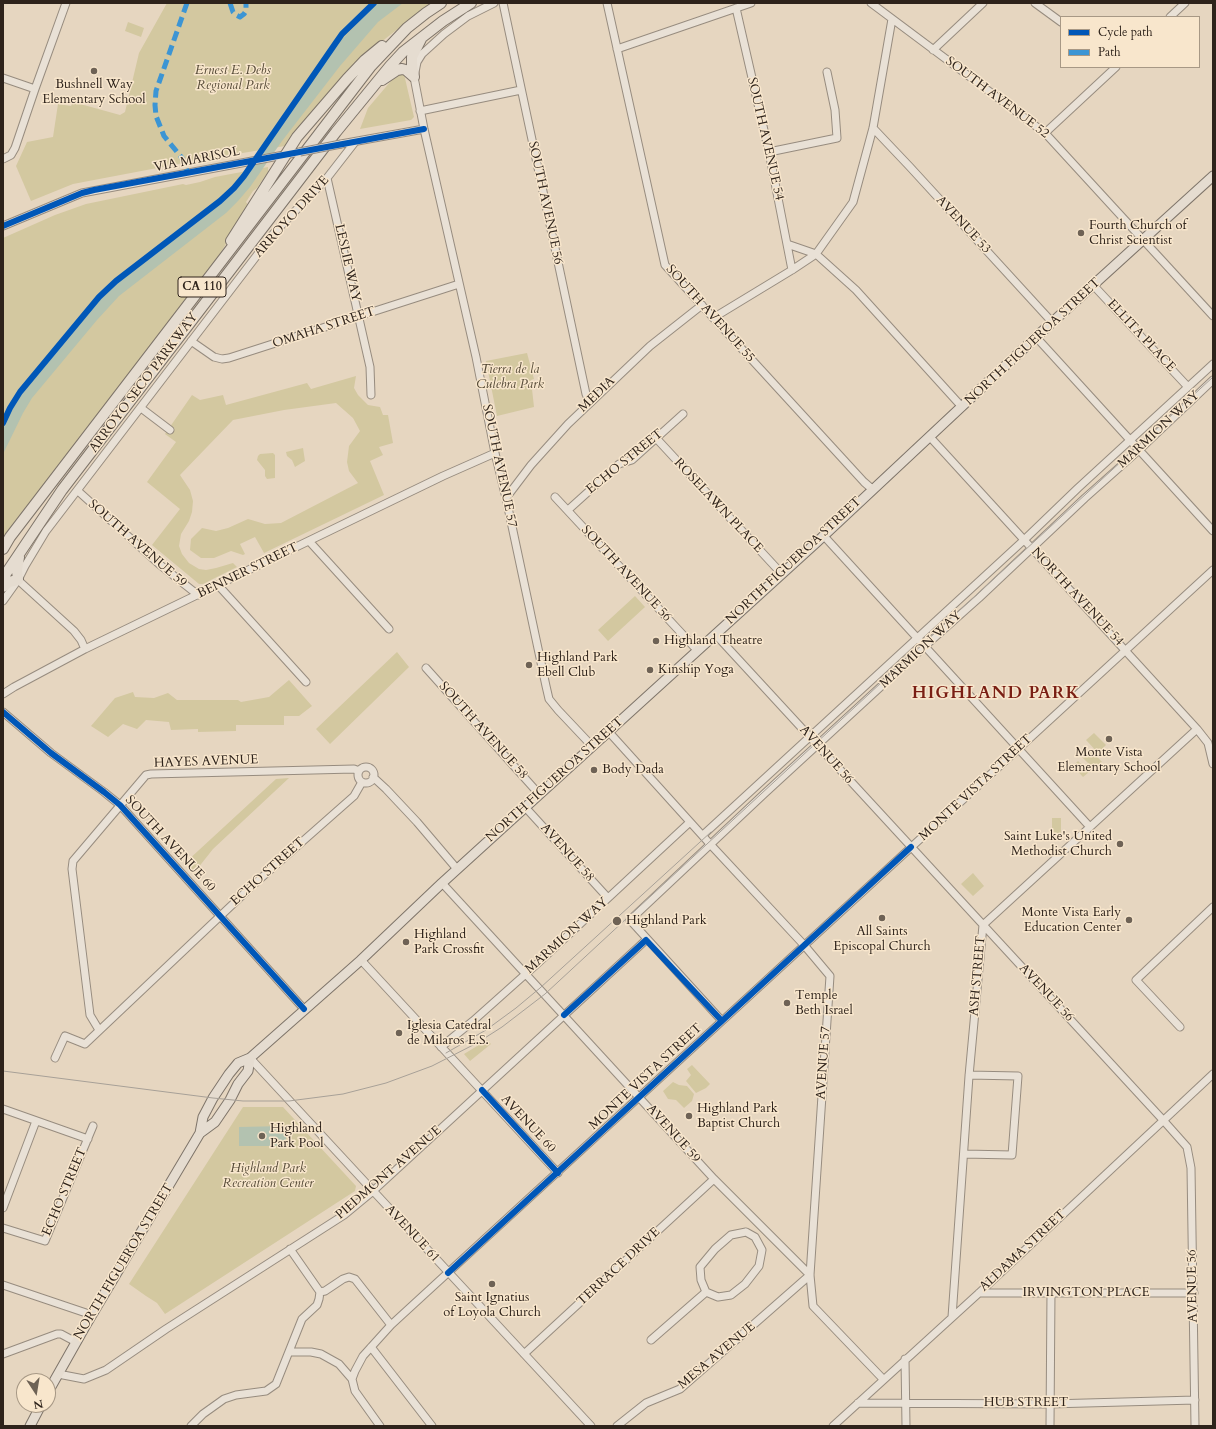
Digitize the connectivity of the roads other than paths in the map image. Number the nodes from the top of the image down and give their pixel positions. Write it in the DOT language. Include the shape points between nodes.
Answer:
graph roads {
  1 [pos="66,3"];
  2 [pos="441,3"];
  3 [pos="470,3"];
  4 [pos="494,3"];
  5 [pos="503,3"];
  6 [pos="607,3"];
  7 [pos="751,3"];
  8 [pos="983,3"];
  9 [pos="1035,3"];
  10 [pos="1185,3"];
  11 [pos="874,4"];
  12 [pos="736,8"];
  13 [pos="1171,16"];
  14 [pos="892,19"];
  15 [pos="1060,21"];
  16 [pos="406,28"];
  17 [pos="422,38"];
  18 [pos="617,49"];
  19 [pos="933,50"];
  20 [pos="1115,68"];
  21 [pos="827,72"];
  22 [pos="414,77"];
  23 [pos="3,78"];
  24 [pos="374,86"];
  25 [pos="35,89"];
  26 [pos="521,90"];
  27 [pos="420,111"];
  28 [pos="873,128"];
  29 [pos="424,129"];
  30 [pos="1045,132"];
  31 [pos="355,142"];
  32 [pos="769,152"];
  33 [pos="286,154"];
  34 [pos="3,159"];
  35 [pos="1213,176"];
  36 [pos="327,178"];
  37 [pos="3,226"];
  38 [pos="1143,240"];
  39 [pos="787,244"];
  40 [pos="816,254"];
  41 [pos="222,261"];
  42 [pos="792,270"];
  43 [pos="459,284"];
  44 [pos="1094,286"];
  45 [pos="702,305"];
  46 [pos="359,316"];
  47 [pos="1213,316"];
  48 [pos="713,318"];
  49 [pos="1052,322"];
  50 [pos="1036,337"];
  51 [pos="191,342"];
  52 [pos="1213,364"];
  53 [pos="1213,380"];
  54 [pos="1188,387"];
  55 [pos="371,395"];
  56 [pos="590,403"];
  57 [pos="962,407"];
  58 [pos="141,408"];
  59 [pos="683,414"];
  60 [pos="170,430"];
  61 [pos="930,437"];
  62 [pos="656,438"];
  63 [pos="1130,440"];
  64 [pos="1139,450"];
  65 [pos="495,453"];
  66 [pos="872,489"];
  67 [pos="78,491"];
  68 [pos="555,497"];
  69 [pos="506,498"];
  70 [pos="568,510"];
  71 [pos="1213,531"];
  72 [pos="824,535"];
  73 [pos="1024,540"];
  74 [pos="309,541"];
  75 [pos="1032,548"];
  76 [pos="3,549"];
  77 [pos="19,553"];
  78 [pos="1213,570"];
  79 [pos="781,573"];
  80 [pos="3,578"];
  81 [pos="18,580"];
  82 [pos="218,585"];
  83 [pos="3,587"];
  84 [pos="198,595"];
  85 [pos="3,601"];
  86 [pos="389,629"];
  87 [pos="715,634"];
  88 [pos="917,638"];
  89 [pos="925,646"];
  90 [pos="86,650"];
  91 [pos="697,650"];
  92 [pos="1126,650"];
  93 [pos="426,668"];
  94 [pos="306,682"];
  95 [pos="3,694"];
  96 [pos="3,712"];
  97 [pos="1197,728"];
  98 [pos="608,731"];
  99 [pos="810,737"];
  100 [pos="818,745"];
  101 [pos="592,746"];
  102 [pos="1018,749"];
  103 [pos="1213,764"];
  104 [pos="359,771"];
  105 [pos="373,777"];
  106 [pos="362,782"];
  107 [pos="539,794"];
  108 [pos="120,805"];
  109 [pos="525,807"];
  110 [pos="690,822"];
  111 [pos="1090,827"];
  112 [pos="703,835"];
  113 [pos="710,844"];
  114 [pos="911,847"];
  115 [pos="457,869"];
  116 [pos="442,882"];
  117 [pos="608,898"];
  118 [pos="1213,907"];
  119 [pos="220,916"];
  120 [pos="983,925"];
  121 [pos="646,940"];
  122 [pos="804,945"];
  123 [pos="361,960"];
  124 [pos="526,973"];
  125 [pos="304,1009"];
  126 [pos="564,1015"];
  127 [pos="722,1021"];
  128 [pos="1180,1027"];
  129 [pos="99,1030"];
  130 [pos="441,1047"];
  131 [pos="55,1058"];
  132 [pos="250,1058"];
  133 [pos="1213,1074"];
  134 [pos="969,1075"];
  135 [pos="482,1090"];
  136 [pos="640,1097"];
  137 [pos="3,1109"];
  138 [pos="1163,1120"];
  139 [pos="36,1121"];
  140 [pos="93,1126"];
  141 [pos="200,1133"];
  142 [pos="88,1139"];
  143 [pos="964,1154"];
  144 [pos="558,1173"];
  145 [pos="714,1179"];
  146 [pos="373,1191"];
  147 [pos="3,1208"];
  148 [pos="3,1228"];
  149 [pos="764,1229"];
  150 [pos="755,1237"];
  151 [pos="290,1249"];
  152 [pos="448,1273"];
  153 [pos="810,1275"];
  154 [pos="3,1286"];
  155 [pos="320,1292"];
  156 [pos="706,1292"];
  157 [pos="979,1292"];
  158 [pos="1050,1292"];
  159 [pos="1194,1293"];
  160 [pos="92,1315"];
  161 [pos="952,1317"];
  162 [pos="391,1325"];
  163 [pos="652,1340"];
  164 [pos="76,1342"];
  165 [pos="370,1347"];
  166 [pos="290,1352"];
  167 [pos="3,1354"];
  168 [pos="524,1354"];
  169 [pos="905,1359"];
  170 [pos="58,1374"];
  171 [pos="56,1378"];
  172 [pos="352,1379"];
  173 [pos="883,1379"];
  174 [pos="1194,1400"];
  175 [pos="858,1403"];
  176 [pos="906,1403"];
  177 [pos="1050,1404"];
  178 [pos="37,1413"];
  179 [pos="30,1426"];
  180 [pos="191,1426"];
  181 [pos="380,1426"];
  182 [pos="432,1426"];
  183 [pos="591,1426"];
  184 [pos="617,1426"];
  185 [pos="833,1426"];
  186 [pos="906,1426"];
  187 [pos="1050,1426"];
  188 [pos="1195,1426"];
  1 -- 25 [label="street"];
  2 -- 16 [label="highway, ARROYO SECO PARKWAY / CA 110"];
  3 -- 17 [label="highway, ARROYO SECO PARKWAY / CA 110"];
  4 -- 22 [label="street" via="468,16 422,54 417,62"];
  5 -- 26 [label="street, SOUTH AVENUE 56"];
  6 -- 18 [label="street, SOUTH AVENUE 55"];
  7 -- 12 [label="street"];
  8 -- 19 [label="street"];
  9 -- 15 [label="street"];
  10 -- 13 [label="street"];
  11 -- 14 [label="street, SOUTH AVENUE 52"];
  12 -- 18 [label="street"];
  12 -- 32 [label="street, SOUTH AVENUE 54"];
  14 -- 19 [label="street, SOUTH AVENUE 52"];
  14 -- 28 [label="street"];
  16 -- 33 [label="highway" via="365,60"];
  16 -- 41 [label="highway, ARROYO SECO PARKWAY / CA 110" via="356,86"];
  17 -- 22 [label="highway" via="412,57"];
  17 -- 24 [label="highway, ARROYO SECO PARKWAY / CA 110" via="403,52"];
  18 -- 45 [label="street, SOUTH AVENUE 55" via="665,266"];
  19 -- 30 [label="street, SOUTH AVENUE 52"];
  20 -- 30 [label="street"];
  21 -- 32 [label="street" via="835,110 837,138"];
  22 -- 24 [label="highway" via="406,70 397,70"];
  22 -- 27 [label="street, SOUTH AVENUE 57"];
  23 -- 25 [label="street"];
  24 -- 77 [label="highway, ARROYO SECO PARKWAY / CA 110" via="331,137 62,490"];
  25 -- 34 [label="street" via="16,148 11,155"];
  26 -- 27 [label="street"];
  26 -- 56 [label="street, SOUTH AVENUE 56"];
  27 -- 29 [label="street, SOUTH AVENUE 57"];
  28 -- 40 [label="street" via="853,202"];
  28 -- 49 [label="street, AVENUE 53"];
  29 -- 31 [label="street, VIA MARISOL"];
  29 -- 43 [label="street, SOUTH AVENUE 57"];
  30 -- 38 [label="street, SOUTH AVENUE 52"];
  31 -- 33 [label="street, VIA MARISOL, bridge"];
  31 -- 36 [label="street, ARROYO DRIVE"];
  32 -- 39 [label="street, SOUTH AVENUE 54"];
  33 -- 37 [label="street, VIA MARISOL" via="82,193"];
  33 -- 41 [label="highway" via="228,245"];
  35 -- 38 [label="main road, NORTH FIGUEROA STREET"];
  36 -- 46 [label="street, LESLIE WAY"];
  36 -- 51 [label="street, ARROYO DRIVE" via="274,233"];
  38 -- 44 [label="main road, NORTH FIGUEROA STREET"];
  38 -- 47 [label="street, SOUTH AVENUE 52"];
  39 -- 40 [label="street"];
  39 -- 42 [label="street, SOUTH AVENUE 54"];
  40 -- 42 [label="street"];
  40 -- 57 [label="street" via="856,290"];
  41 -- 76 [label="highway, ARROYO SECO PARKWAY / CA 110"];
  42 -- 48 [label="street"];
  43 -- 46 [label="street, OMAHA STREET"];
  43 -- 65 [label="street, SOUTH AVENUE 57"];
  44 -- 49 [label="main road, NORTH FIGUEROA STREET"];
  44 -- 54 [label="street, ELLITA PLACE"];
  45 -- 48 [label="street, SOUTH AVENUE 55"];
  45 -- 56 [label="street, MEDIA" via="650,346"];
  46 -- 51 [label="street, OMAHA STREET" via="229,358 214,357"];
  46 -- 55 [label="street, LESLIE WAY" via="370,367"];
  48 -- 66 [label="street, SOUTH AVENUE 55"];
  49 -- 50 [label="main road, NORTH FIGUEROA STREET"];
  50 -- 57 [label="main road, NORTH FIGUEROA STREET"];
  50 -- 63 [label="street"];
  51 -- 58 [label="street, ARROYO DRIVE"];
  52 -- 54 [label="street, MARMION WAY"];
  53 -- 64 [label="street, MARMION WAY"];
  54 -- 63 [label="street, MARMION WAY"];
  56 -- 69 [label="street, MEDIA" via="554,438"];
  57 -- 61 [label="main road, NORTH FIGUEROA STREET"];
  58 -- 60 [label="street"];
  58 -- 67 [label="street, ARROYO DRIVE"];
  59 -- 62 [label="street, ECHO STREET"];
  61 -- 66 [label="main road, NORTH FIGUEROA STREET"];
  61 -- 73 [label="street, NORTH AVENUE 54"];
  62 -- 70 [label="street, ECHO STREET" via="632,460 619,464"];
  62 -- 79 [label="street, ROSELAWN PLACE"];
  63 -- 64 [label="street"];
  63 -- 73 [label="street, MARMION WAY"];
  64 -- 71 [label="street"];
  64 -- 75 [label="street, MARMION WAY"];
  65 -- 69 [label="street, SOUTH AVENUE 57"];
  65 -- 74 [label="street, BENNER STREET"];
  66 -- 72 [label="main road, NORTH FIGUEROA STREET"];
  67 -- 81 [label="street, ARROYO DRIVE" via="46,531"];
  67 -- 84 [label="street, SOUTH AVENUE 59" via="158,564"];
  68 -- 70 [label="street, SOUTH AVENUE 56"];
  69 -- 101 [label="street, SOUTH AVENUE 57" via="549,699"];
  70 -- 91 [label="street, SOUTH AVENUE 56"];
  72 -- 79 [label="main road, NORTH FIGUEROA STREET"];
  72 -- 88 [label="street"];
  73 -- 75 [label="street, NORTH AVENUE 54"];
  73 -- 88 [label="street, MARMION WAY"];
  74 -- 82 [label="street, BENNER STREET"];
  74 -- 86 [label="street"];
  75 -- 89 [label="street, MARMION WAY"];
  75 -- 92 [label="street, NORTH AVENUE 54"];
  77 -- 80 [label="highway, ARROYO SECO PARKWAY / CA 110"];
  77 -- 81 [label="highway"];
  78 -- 92 [label="street, MONTE VISTA STREET"];
  79 -- 87 [label="main road, NORTH FIGUEROA STREET"];
  81 -- 83 [label="highway"];
  81 -- 85 [label="street, ARROYO DRIVE"];
  81 -- 90 [label="street" via="74,631"];
  82 -- 84 [label="street, BENNER STREET"];
  82 -- 94 [label="street"];
  84 -- 90 [label="street, BENNER STREET"];
  87 -- 91 [label="main road, NORTH FIGUEROA STREET"];
  87 -- 99 [label="street, AVENUE 56"];
  88 -- 89 [label="street"];
  88 -- 99 [label="street, MARMION WAY"];
  89 -- 100 [label="street, MARMION WAY"];
  89 -- 102 [label="street"];
  90 -- 95 [label="street, BENNER STREET"];
  91 -- 98 [label="main road, NORTH FIGUEROA STREET"];
  92 -- 97 [label="street, NORTH AVENUE 54"];
  92 -- 102 [label="street, MONTE VISTA STREET"];
  93 -- 107 [label="street, SOUTH AVENUE 58"];
  96 -- 108 [label="street, SOUTH AVENUE 60" via="51,753"];
  97 -- 103 [label="street, NORTH AVENUE 54" via="1208,743"];
  97 -- 111 [label="street, ASH STREET"];
  98 -- 101 [label="main road, NORTH FIGUEROA STREET"];
  98 -- 110 [label="street, AVENUE 57"];
  99 -- 100 [label="street, AVENUE 56"];
  99 -- 112 [label="street, MARMION WAY"];
  100 -- 113 [label="street, MARMION WAY"];
  100 -- 114 [label="street, AVENUE 56"];
  101 -- 107 [label="main road, NORTH FIGUEROA STREET"];
  102 -- 111 [label="street"];
  102 -- 114 [label="street, MONTE VISTA STREET"];
  104 -- 105 [label="street" via="369,768"];
  104 -- 106 [label="street"];
  104 -- 108 [label="street, HAYES AVENUE" via="354,769 151,774 146,775"];
  105 -- 106 [label="street" via="369,782"];
  105 -- 115 [label="street" via="417,822"];
  106 -- 119 [label="street, ECHO STREET" via="354,796"];
  107 -- 109 [label="main road, NORTH FIGUEROA STREET"];
  108 -- 119 [label="street, SOUTH AVENUE 60"];
  108 -- 129 [label="street, HAYES AVENUE" via="73,861 72,869 90,1016"];
  109 -- 115 [label="main road, NORTH FIGUEROA STREET"];
  109 -- 117 [label="street, AVENUE 58"];
  110 -- 112 [label="street, AVENUE 57"];
  110 -- 117 [label="street, MARMION WAY"];
  111 -- 120 [label="street, ASH STREET"];
  112 -- 113 [label="street, AVENUE 57"];
  113 -- 121 [label="street, MARMION WAY" via="630,920"];
  113 -- 122 [label="street, AVENUE 57"];
  114 -- 120 [label="street, AVENUE 56"];
  114 -- 122 [label="street, MONTE VISTA STREET"];
  115 -- 116 [label="main road, NORTH FIGUEROA STREET"];
  116 -- 123 [label="main road, NORTH FIGUEROA STREET"];
  116 -- 124 [label="street, AVENUE 59"];
  117 -- 124 [label="street, MARMION WAY"];
  118 -- 128 [label="street" via="1136,980"];
  119 -- 125 [label="street, SOUTH AVENUE 60"];
  119 -- 129 [label="street, ECHO STREET"];
  120 -- 134 [label="street, ASH STREET"];
  120 -- 138 [label="street, AVENUE 56"];
  121 -- 126 [label="street, PIEDMONT AVENUE"];
  121 -- 127 [label="street"];
  122 -- 127 [label="street, MONTE VISTA STREET"];
  122 -- 153 [label="street, AVENUE 57" via="830,976"];
  123 -- 125 [label="main road, NORTH FIGUEROA STREET"];
  123 -- 130 [label="street, AVENUE 60"];
  124 -- 126 [label="street, AVENUE 59"];
  124 -- 130 [label="street, MARMION WAY"];
  125 -- 132 [label="main road, NORTH FIGUEROA STREET"];
  126 -- 135 [label="street, PIEDMONT AVENUE"];
  126 -- 136 [label="street, AVENUE 59"];
  127 -- 136 [label="street, MONTE VISTA STREET"];
  129 -- 131 [label="street, ECHO STREET" via="85,1044 65,1036"];
  130 -- 135 [label="street, AVENUE 60"];
  132 -- 141 [label="main road, NORTH FIGUEROA STREET" via="248,1071 230,1100 214,1122"];
  132 -- 141 [label="main road, NORTH FIGUEROA STREET" via="238,1064 222,1084 203,1117"];
  132 -- 146 [label="street, AVENUE 61"];
  133 -- 138 [label="street, ALDAMA STREET"];
  134 -- 143 [label="street, ASH STREET"];
  134 -- 143 [label="street" via="1018,1076 1012,1155"];
  135 -- 144 [label="street, AVENUE 60"];
  135 -- 146 [label="street, PIEDMONT AVENUE"];
  136 -- 144 [label="street, MONTE VISTA STREET"];
  136 -- 145 [label="street, AVENUE 59"];
  137 -- 139 [label="street"];
  138 -- 157 [label="street, ALDAMA STREET"];
  138 -- 159 [label="street, AVENUE 56" via="1187,1147 1192,1168"];
  139 -- 142 [label="street"];
  139 -- 147 [label="street"];
  140 -- 142 [label="street, ECHO STREET"];
  141 -- 160 [label="main road, NORTH FIGUEROA STREET"];
  142 -- 148 [label="street, ECHO STREET" via="45,1242"];
  143 -- 161 [label="street, ASH STREET"];
  144 -- 152 [label="street, MONTE VISTA STREET"];
  145 -- 149 [label="street, AVENUE 59"];
  145 -- 168 [label="street, TERRACE DRIVE"];
  146 -- 151 [label="street, PIEDMONT AVENUE" via="344,1214"];
  146 -- 152 [label="street, AVENUE 61"];
  149 -- 150 [label="street"];
  149 -- 153 [label="street, AVENUE 59"];
  150 -- 156 [label="street" via="746,1232 731,1235 715,1249 700,1267 701,1280"];
  150 -- 156 [label="street" via="762,1250 759,1266 745,1284 732,1295 718,1296"];
  151 -- 155 [label="street"];
  151 -- 170 [label="street, PIEDMONT AVENUE" via="99,1374 84,1379"];
  152 -- 162 [label="street, MONTE VISTA STREET"];
  152 -- 168 [label="street, AVENUE 61"];
  153 -- 173 [label="street, AVENUE 57" via="813,1306"];
  153 -- 184 [label="street, MESA AVENUE" via="680,1389 646,1403"];
  154 -- 160 [label="street"];
  155 -- 162 [label="street" via="343,1279 355,1279"];
  155 -- 166 [label="street" via="316,1305 302,1319"];
  156 -- 163 [label="street"];
  157 -- 158 [label="street, IRVINGTON PLACE"];
  157 -- 161 [label="street, ALDAMA STREET"];
  158 -- 159 [label="street, IRVINGTON PLACE"];
  158 -- 177 [label="street"];
  159 -- 174 [label="street, AVENUE 56"];
  160 -- 164 [label="main road, NORTH FIGUEROA STREET"];
  161 -- 169 [label="street, ALDAMA STREET"];
  162 -- 165 [label="street, MONTE VISTA STREET"];
  164 -- 167 [label="street" via="57,1334"];
  164 -- 170 [label="main road, NORTH FIGUEROA STREET"];
  165 -- 172 [label="street, MONTE VISTA STREET"];
  165 -- 182 [label="street"];
  166 -- 172 [label="street" via="321,1354 339,1364"];
  166 -- 180 [label="street" via="279,1379 271,1388 261,1392 236,1394 224,1399"];
  168 -- 183 [label="street, AVENUE 61"];
  169 -- 173 [label="street, ALDAMA STREET"];
  169 -- 176 [label="street"];
  170 -- 171 [label="main road, NORTH FIGUEROA STREET"];
  172 -- 181 [label="street" via="356,1390"];
  173 -- 175 [label="street, ALDAMA STREET"];
  174 -- 177 [label="street, HUB STREET"];
  174 -- 188 [label="street, AVENUE 56"];
  175 -- 176 [label="street, HUB STREET"];
  175 -- 185 [label="street, ALDAMA STREET"];
  176 -- 177 [label="street, HUB STREET"];
  176 -- 186 [label="street"];
  177 -- 187 [label="street"];
  178 -- 179 [label="main road"];
}
